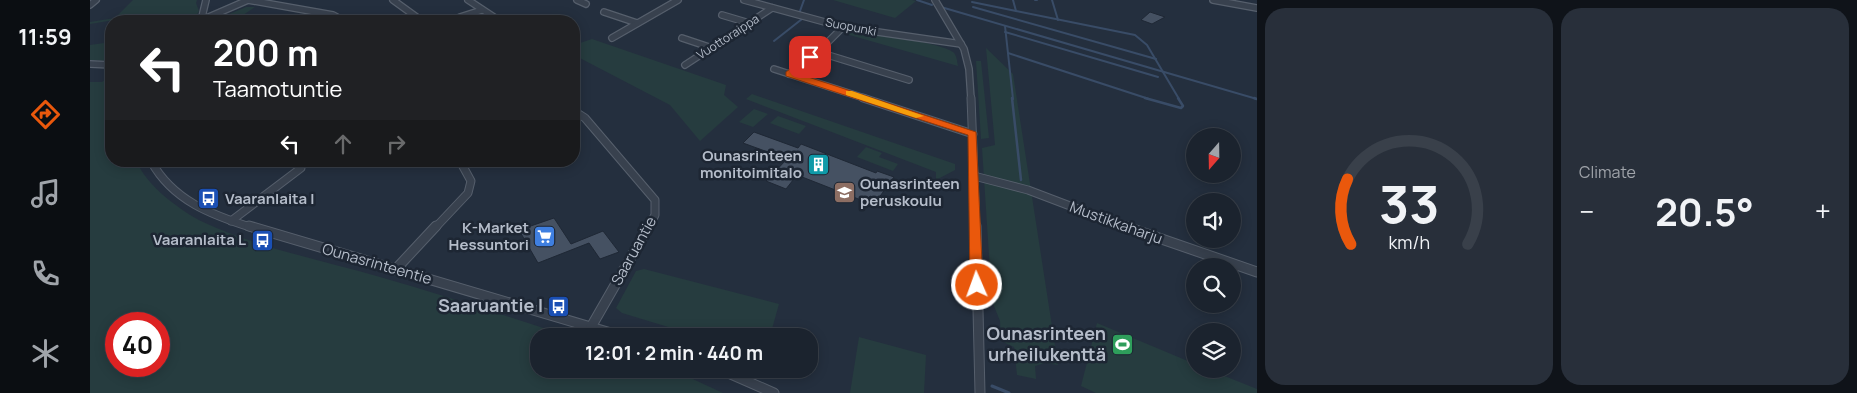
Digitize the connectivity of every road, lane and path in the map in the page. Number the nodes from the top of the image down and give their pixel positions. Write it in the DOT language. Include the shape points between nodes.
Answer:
graph roads {
  1 [pos="96,0"];
  2 [pos="206,0"];
  3 [pos="248,0"];
  4 [pos="393,0"];
  5 [pos="468,0"];
  6 [pos="578,0"];
  7 [pos="675,0"];
  8 [pos="744,0"];
  9 [pos="935,0"];
  10 [pos="1213,0"];
  11 [pos="586,4"];
  12 [pos="90,5"];
  13 [pos="772,8"];
  14 [pos="1257,8"];
  15 [pos="482,10"];
  16 [pos="604,12"];
  17 [pos="202,15"];
  18 [pos="213,15"];
  19 [pos="333,15"];
  20 [pos="414,15"];
  21 [pos="466,15"];
  22 [pos="490,15"];
  23 [pos="722,15"];
  24 [pos="637,23"];
  25 [pos="749,23"];
  26 [pos="843,27"];
  27 [pos="612,38"];
  28 [pos="682,38"];
  29 [pos="961,44"];
  30 [pos="712,48"];
  31 [pos="818,52"];
  32 [pos="90,64"];
  33 [pos="105,65"];
  34 [pos="685,65"];
  35 [pos="774,69"];
  36 [pos="790,74"];
  37 [pos="910,80"];
  38 [pos="580,115"];
  39 [pos="973,134"];
  40 [pos="154,167"];
  41 [pos="301,167"];
  42 [pos="463,167"];
  43 [pos="974,176"];
  44 [pos="231,221"];
  45 [pos="395,270"];
  46 [pos="1257,272"];
  47 [pos="591,327"];
  48 [pos="594,328"];
  49 [pos="740,378"];
  50 [pos="774,393"];
  51 [pos="980,393"];
  1 -- 12 [label="street"];
  2 -- 17 [label="street"];
  3 -- 18 [label="street"];
  3 -- 19 [label="street"];
  4 -- 20 [label="street"];
  5 -- 15 [label="street"];
  6 -- 11 [label="street"];
  7 -- 24 [label="street"];
  8 -- 13 [label="street, Suopunki"];
  9 -- 29 [label="street"];
  10 -- 14 [label="street"];
  13 -- 25 [label="street, Vuottoraippa"];
  13 -- 26 [label="street, Suopunki"];
  15 -- 21 [label="street"];
  15 -- 22 [label="street"];
  16 -- 24 [label="street"];
  23 -- 25 [label="street"];
  24 -- 27 [label="street"];
  25 -- 30 [label="street, Vuottoraippa"];
  26 -- 29 [label="street, Suopunki"];
  26 -- 31 [label="street"];
  28 -- 30 [label="street"];
  29 -- 39 [label="street" via="969,69"];
  30 -- 34 [label="street, Vuottoraippa"];
  31 -- 36 [label="street"];
  31 -- 37 [label="street"];
  32 -- 33 [label="street"];
  35 -- 36 [label="street"];
  36 -- 39 [label="street"];
  38 -- 47 [label="street, Saaruantie" via="655,200 656,208"];
  39 -- 43 [label="street"];
  40 -- 44 [label="street, Ounasrinteentie" via="175,192 196,206"];
  41 -- 44 [label="street"];
  42 -- 45 [label="street" via="471,181 468,193"];
  43 -- 46 [label="street, Mustikkaharju" via="1028,190"];
  43 -- 51 [label="street"];
  44 -- 45 [label="street, Ounasrinteentie"];
  45 -- 47 [label="street, Ounasrinteentie"];
  47 -- 48 [label="street, Ounasrinteentie"];
  49 -- 50 [label="street"];
}
